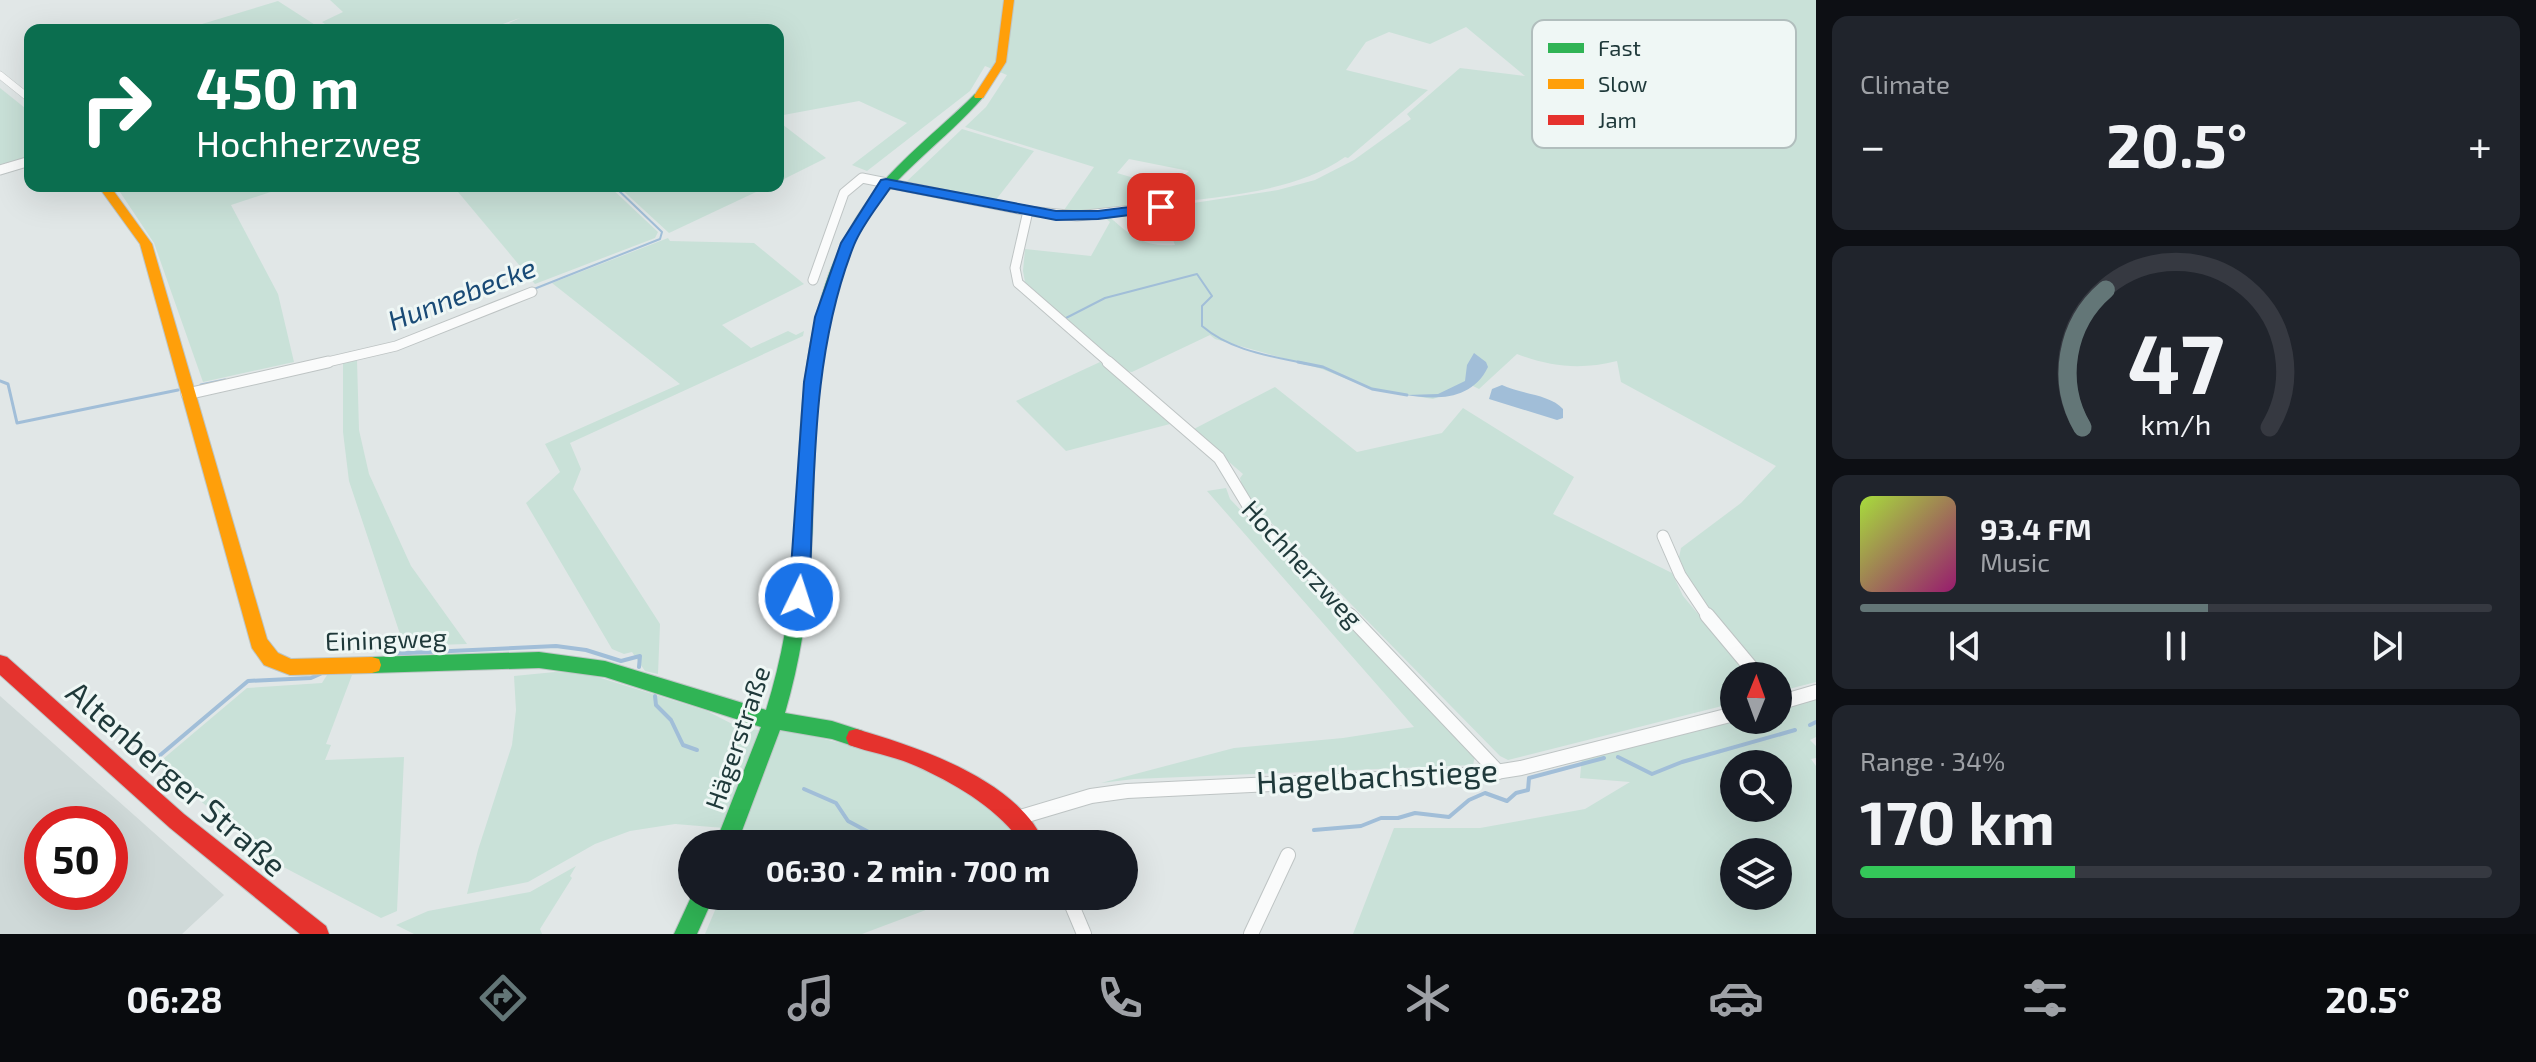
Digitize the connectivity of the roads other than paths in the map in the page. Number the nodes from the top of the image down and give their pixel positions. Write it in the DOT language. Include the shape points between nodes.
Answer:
graph roads {
  1 [pos="1009,0"];
  2 [pos="0,75"];
  3 [pos="24,94"];
  4 [pos="24,163"];
  5 [pos="0,170"];
  6 [pos="886,183"];
  7 [pos="108,192"];
  8 [pos="1161,207"];
  9 [pos="1028,211"];
  10 [pos="813,280"];
  11 [pos="532,292"];
  12 [pos="187,394"];
  13 [pos="1663,536"];
  14 [pos="1746,662"];
  15 [pos="0,663"];
  16 [pos="1816,692"];
  17 [pos="1792,698"];
  18 [pos="1720,717"];
  19 [pos="775,720"];
  20 [pos="1498,772"];
  21 [pos="1017,818"];
  22 [pos="732,830"];
  23 [pos="1025,830"];
  24 [pos="1288,855"];
  25 [pos="696,910"];
  26 [pos="1074,910"];
  27 [pos="318,934"];
  28 [pos="685,934"];
  29 [pos="1084,934"];
  30 [pos="1251,934"];
  1 -- 6 [label="main road, Hägerstraße" via="1005,46 990,83"];
  2 -- 3 [label="street"];
  4 -- 5 [label="street"];
  6 -- 9 [label="street"];
  6 -- 10 [label="street" via="862,178 844,193"];
  6 -- 19 [label="main road, Hägerstraße" via="848,243 821,327 812,382 797,620"];
  7 -- 12 [label="main road, Einingweg" via="146,244"];
  8 -- 9 [label="street" via="1077,216"];
  9 -- 20 [label="street, Hochherzweg" via="1015,268 1018,283 1219,458 1253,514"];
  11 -- 12 [label="street" via="396,346"];
  12 -- 19 [label="main road, Einingweg" via="259,642 271,659 290,667 570,662"];
  13 -- 14 [label="street" via="1683,585"];
  15 -- 27 [label="main road, Altenberger Straße" via="204,844"];
  16 -- 17 [label="street"];
  18 -- 20 [label="street, Hagelbachstiege"];
  19 -- 21 [label="main road, Einingweg" via="832,730 919,757"];
  19 -- 22 [label="main road, Hägerstraße"];
  20 -- 21 [label="street, Hagelbachstiege" via="1127,791"];
  21 -- 23 [label="main road"];
  24 -- 30 [label="street"];
  25 -- 28 [label="main road"];
  26 -- 29 [label="street"];
}
